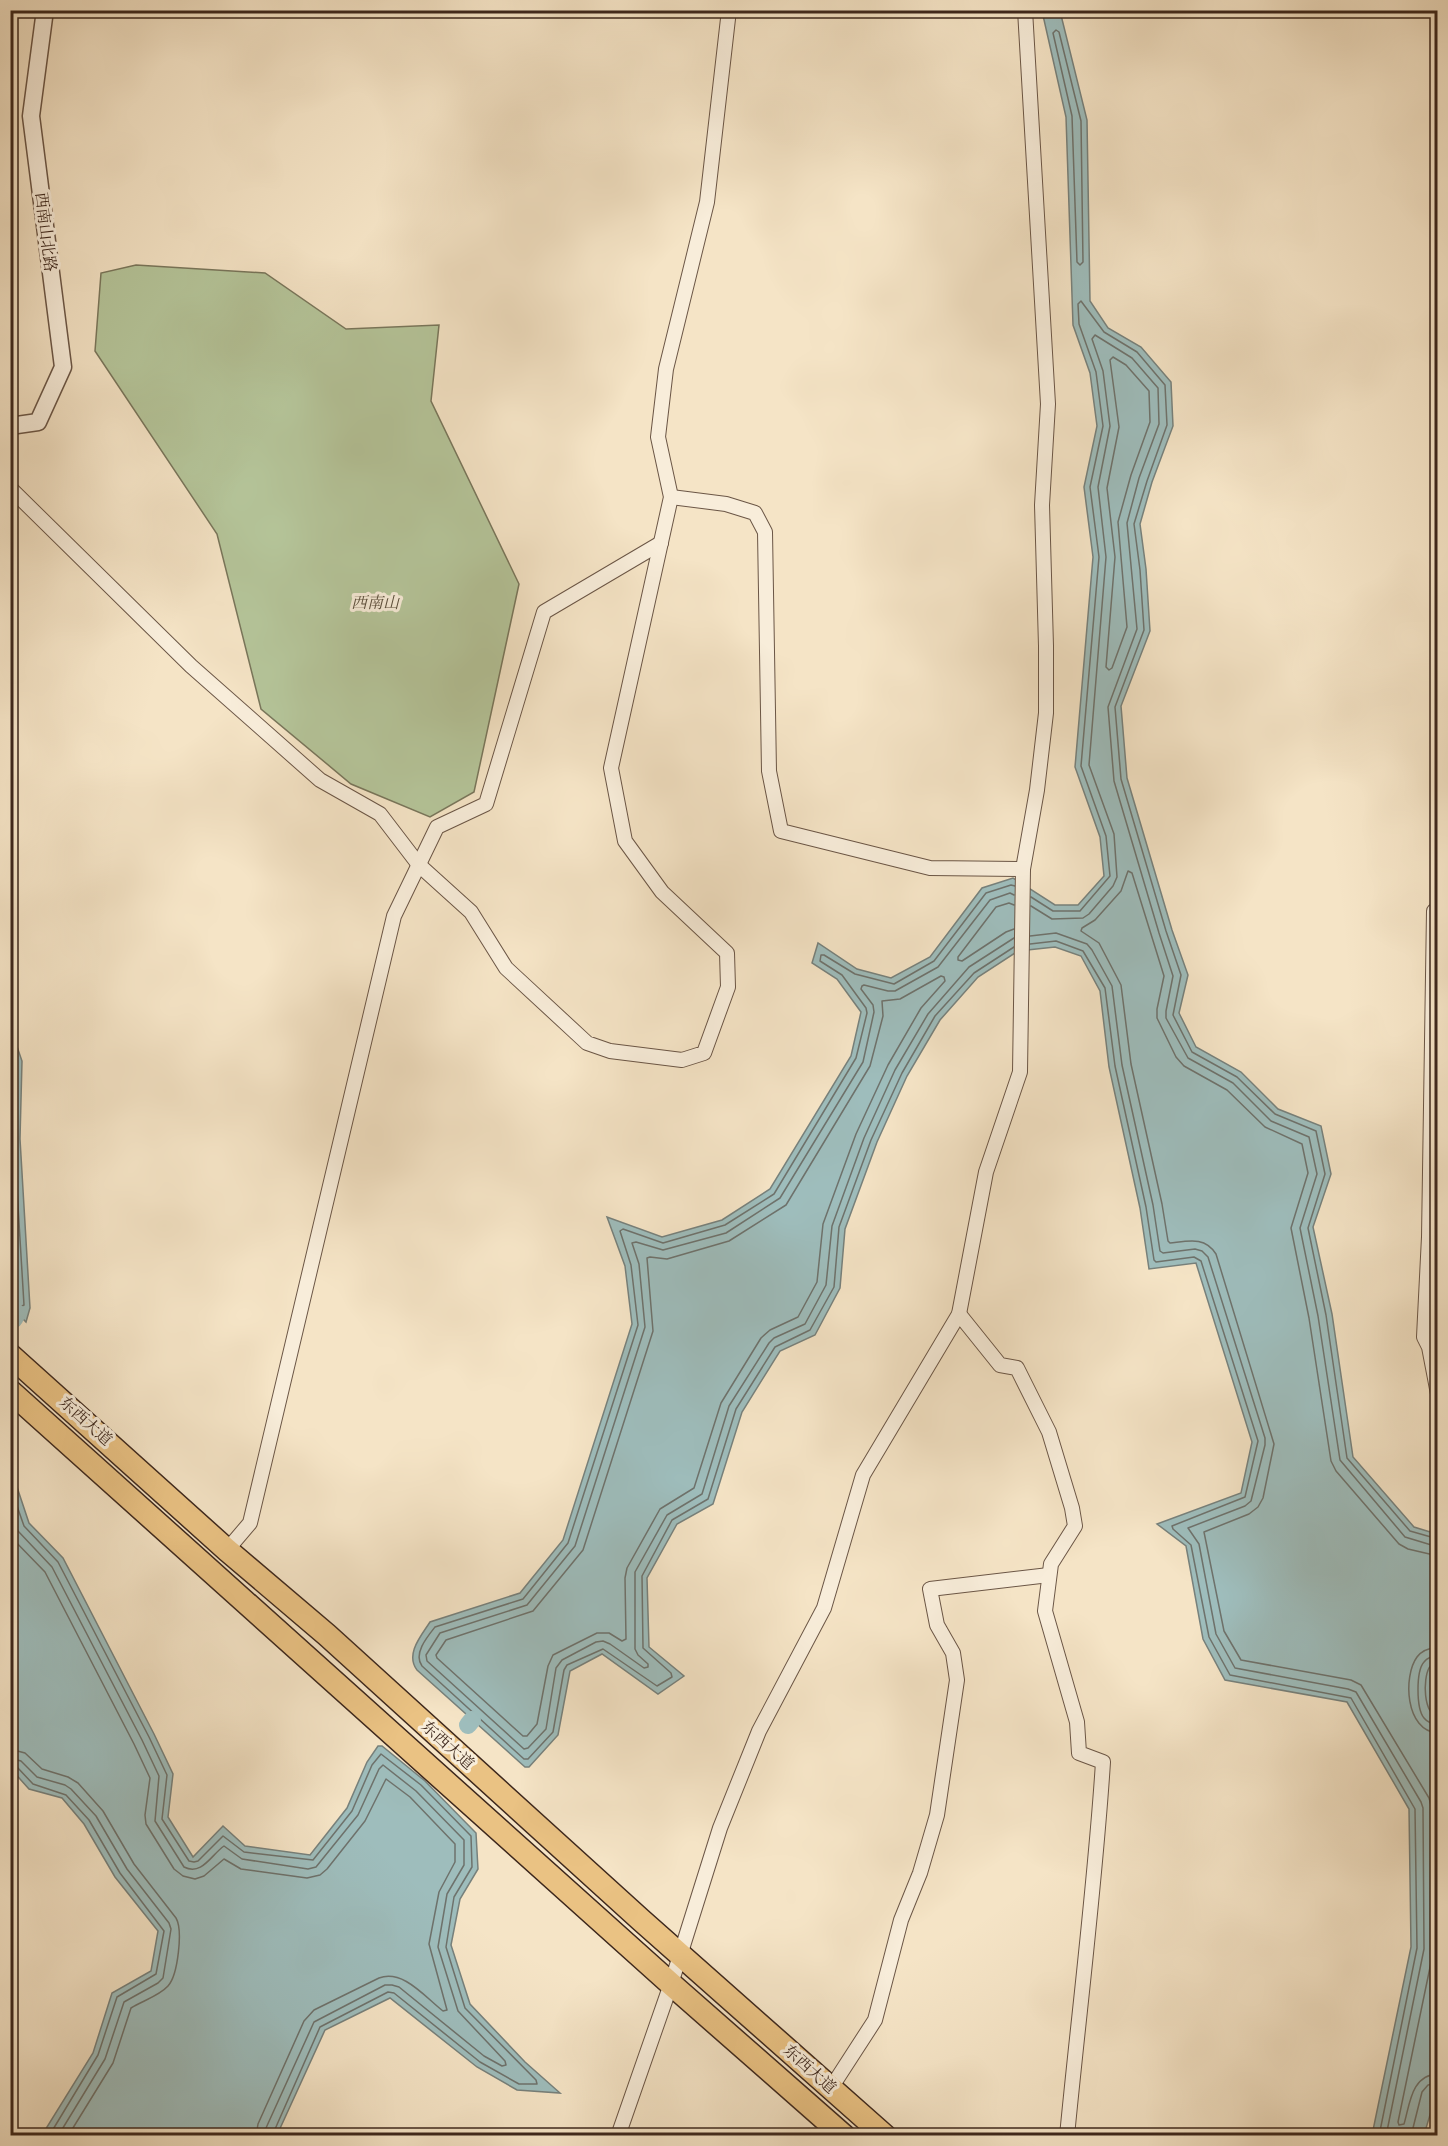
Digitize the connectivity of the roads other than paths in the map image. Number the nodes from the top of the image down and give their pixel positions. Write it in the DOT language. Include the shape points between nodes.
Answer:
graph roads {
  1 [pos="45,10"];
  2 [pos="729,10"];
  3 [pos="1025,10"];
  4 [pos="10,426"];
  5 [pos="10,488"];
  6 [pos="671,496"];
  7 [pos="661,543"];
  8 [pos="419,865"];
  9 [pos="1023,868"];
  10 [pos="1434,911"];
  11 [pos="1433,1237"];
  12 [pos="959,1314"];
  13 [pos="10,1354"];
  14 [pos="10,1390"];
  15 [pos="1437,1394"];
  16 [pos="227,1550"];
  17 [pos="1049,1575"];
  18 [pos="681,1955"];
  19 [pos="671,1984"];
  20 [pos="831,2088"];
  21 [pos="618,2136"];
  22 [pos="844,2136"];
  23 [pos="885,2136"];
  24 [pos="1067,2136"];
  1 -- 4 [label="street, 西南山北路" via="31,116 63,367 38,422"];
  2 -- 6 [label="street" via="707,202 666,369 658,437"];
  3 -- 9 [label="street" via="1048,404 1042,504 1046,713"];
  5 -- 8 [label="street" via="208,681 320,780 380,814"];
  6 -- 7 [label="street"];
  6 -- 9 [label="street" via="726,504 754,513 765,532 769,771 781,831 930,868"];
  7 -- 8 [label="street" via="544,612 486,804 437,827"];
  7 -- 8 [label="street" via="611,768 625,841 662,892 727,953 728,987 704,1053 682,1059 610,1051 587,1043 506,968 471,912"];
  8 -- 16 [label="street" via="394,916 250,1523"];
  9 -- 12 [label="street" via="1020,1072 986,1172"];
  10 -- 11 [label="street"];
  11 -- 15 [label="street" via="1424,1337 1430,1347"];
  12 -- 17 [label="street" via="1000,1365 1017,1368 1049,1432 1076,1526 1051,1564"];
  12 -- 18 [label="street" via="863,1476 824,1608 759,1731 720,1828"];
  13 -- 16 [label="main road, 东西大道"];
  14 -- 19 [label="main road, 东西大道"];
  16 -- 18 [label="main road, 东西大道" via="336,1643"];
  17 -- 20 [label="street" via="930,1589 937,1625 953,1653 957,1680 937,1815 902,1920 875,2020"];
  17 -- 24 [label="street" via="1045,1611 1077,1722 1079,1752 1103,1762"];
  18 -- 19 [label="street"];
  18 -- 20 [label="main road, 东西大道"];
  19 -- 21 [label="street"];
  19 -- 22 [label="main road, 东西大道"];
  20 -- 23 [label="main road, 东西大道"];
}
